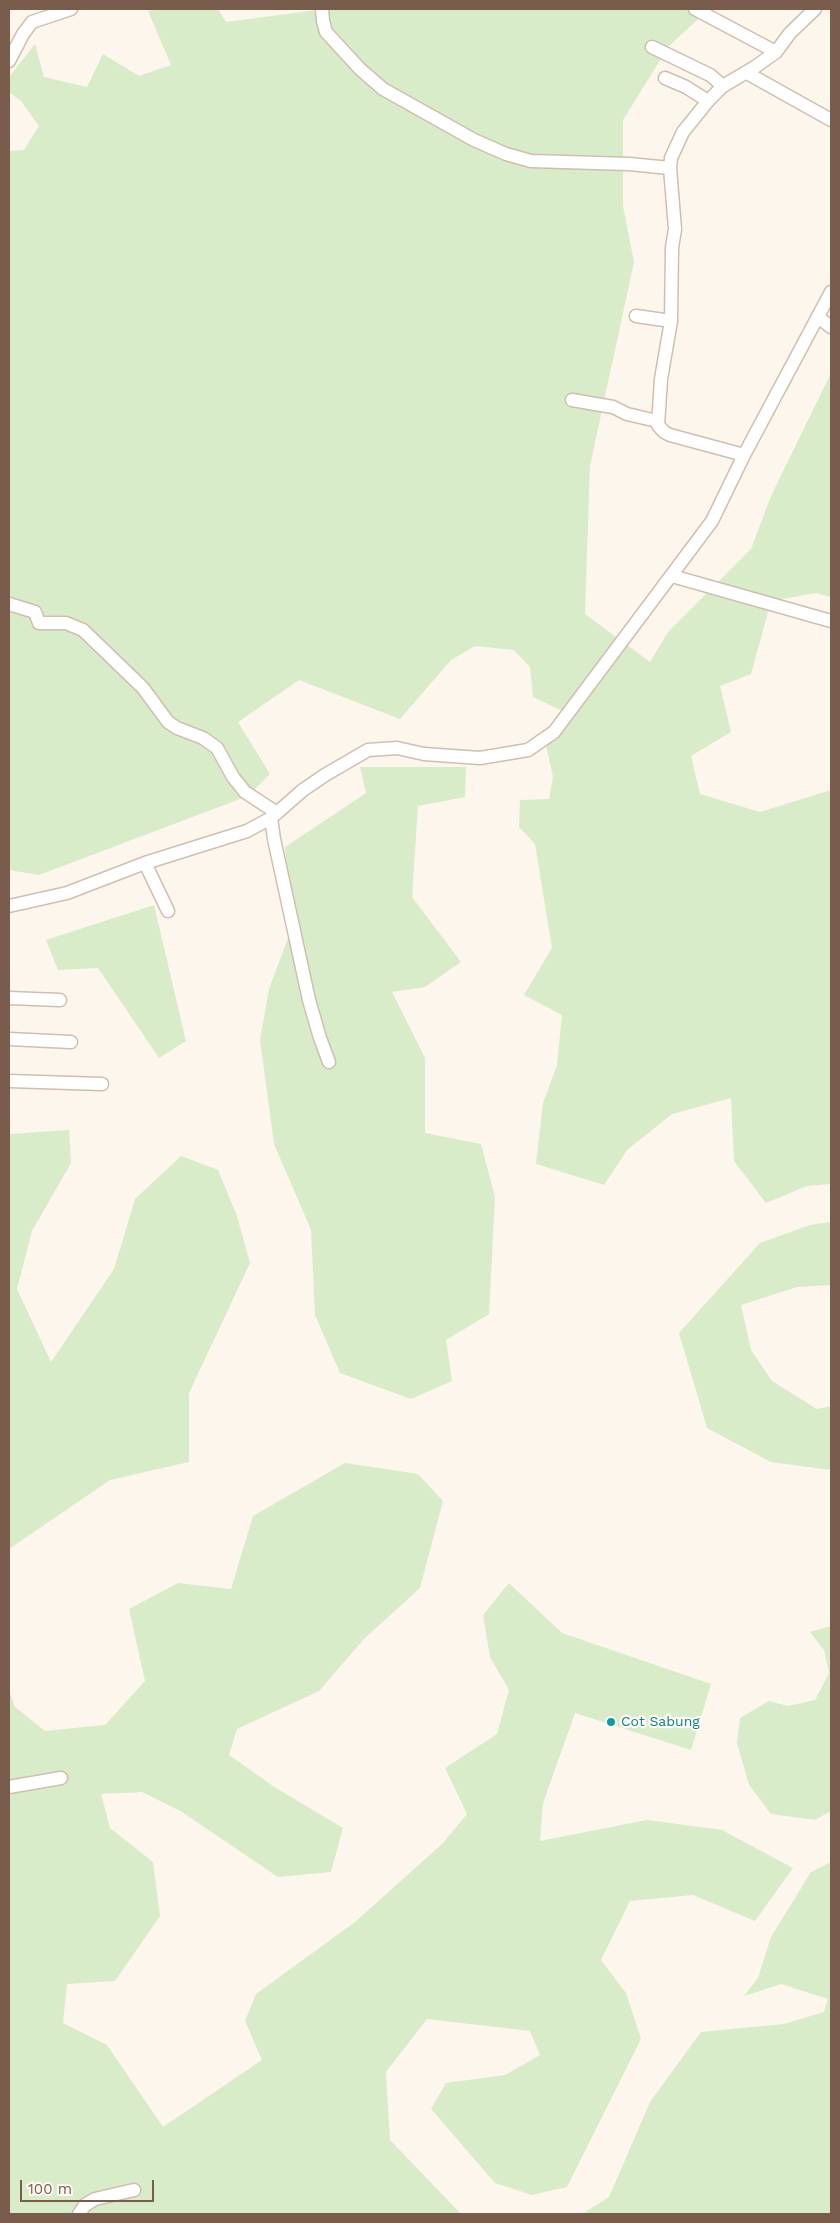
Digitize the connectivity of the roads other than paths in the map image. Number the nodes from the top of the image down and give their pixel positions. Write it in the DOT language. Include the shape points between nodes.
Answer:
graph roads {
  1 [pos="71,9"];
  2 [pos="322,9"];
  3 [pos="695,9"];
  4 [pos="815,9"];
  5 [pos="652,47"];
  6 [pos="776,52"];
  7 [pos="9,61"];
  8 [pos="747,73"];
  9 [pos="665,78"];
  10 [pos="723,86"];
  11 [pos="708,101"];
  12 [pos="831,120"];
  13 [pos="670,168"];
  14 [pos="831,292"];
  15 [pos="636,316"];
  16 [pos="818,317"];
  17 [pos="671,321"];
  18 [pos="831,328"];
  19 [pos="572,400"];
  20 [pos="657,421"];
  21 [pos="744,455"];
  22 [pos="672,576"];
  23 [pos="9,604"];
  24 [pos="831,621"];
  25 [pos="274,816"];
  26 [pos="145,863"];
  27 [pos="9,906"];
  28 [pos="168,911"];
  29 [pos="9,998"];
  30 [pos="60,1000"];
  31 [pos="9,1039"];
  32 [pos="72,1042"];
  33 [pos="329,1062"];
  34 [pos="9,1081"];
  35 [pos="102,1084"];
  36 [pos="61,1778"];
  37 [pos="9,1787"];
  38 [pos="134,2190"];
  39 [pos="79,2214"];
  1 -- 7 [label="street" via="32,22 22,34"];
  2 -- 13 [label="street" via="326,32 383,89 474,140 531,161"];
  3 -- 6 [label="street"];
  4 -- 6 [label="street"];
  5 -- 10 [label="street" via="710,75"];
  6 -- 8 [label="street"];
  8 -- 10 [label="street"];
  8 -- 12 [label="street"];
  9 -- 11 [label="street"];
  10 -- 11 [label="street"];
  11 -- 13 [label="street" via="683,132"];
  13 -- 17 [label="street" via="675,223"];
  14 -- 16 [label="street"];
  15 -- 17 [label="street"];
  16 -- 18 [label="street"];
  16 -- 21 [label="street"];
  17 -- 20 [label="street"];
  19 -- 20 [label="street" via="613,407"];
  20 -- 21 [label="street" via="660,428 670,435"];
  21 -- 22 [label="street" via="712,520"];
  22 -- 24 [label="street"];
  22 -- 25 [label="street" via="554,732 528,750 480,758 424,754 397,748 368,750 303,790"];
  23 -- 25 [label="street" via="35,612 39,623 66,623 83,630 143,688 168,722 217,748 245,792"];
  25 -- 26 [label="street" via="247,831"];
  25 -- 33 [label="street" via="274,840 309,1000"];
  26 -- 27 [label="street" via="67,892"];
  26 -- 28 [label="street"];
  29 -- 30 [label="street"];
  31 -- 32 [label="street"];
  34 -- 35 [label="street"];
  36 -- 37 [label="street"];
  38 -- 39 [label="street" via="95,2199"];
}
